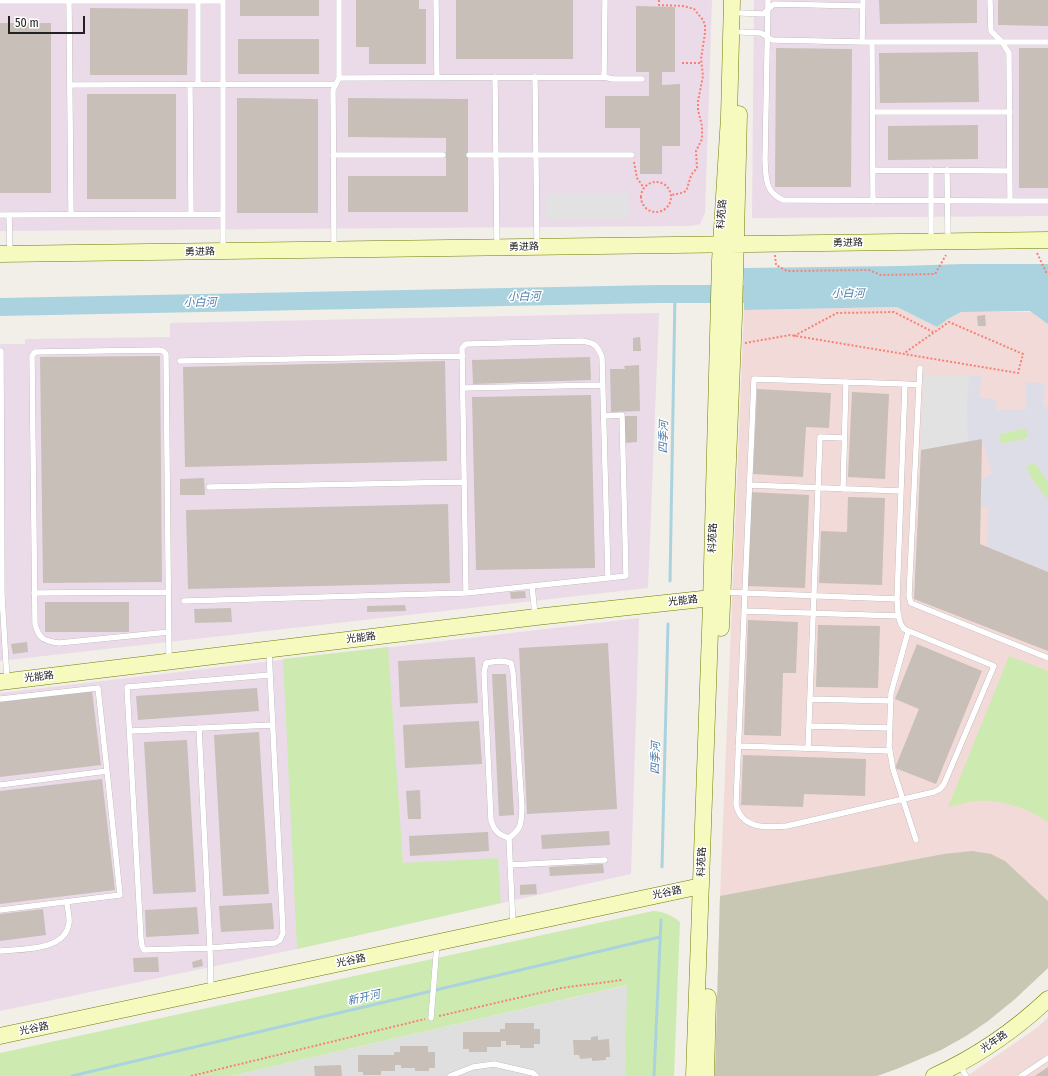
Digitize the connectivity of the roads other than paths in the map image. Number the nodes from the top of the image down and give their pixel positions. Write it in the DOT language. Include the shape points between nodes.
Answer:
graph roads {
  1 [pos="339,0"];
  2 [pos="436,0"];
  3 [pos="605,0"];
  4 [pos="732,0"];
  5 [pos="768,0"];
  6 [pos="990,0"];
  7 [pos="0,1"];
  8 [pos="69,1"];
  9 [pos="198,1"];
  10 [pos="223,1"];
  11 [pos="863,3"];
  12 [pos="741,6"];
  13 [pos="768,10"];
  14 [pos="741,32"];
  15 [pos="767,37"];
  16 [pos="862,42"];
  17 [pos="872,42"];
  18 [pos="1002,42"];
  19 [pos="1048,42"];
  20 [pos="604,76"];
  21 [pos="437,77"];
  22 [pos="495,77"];
  23 [pos="535,77"];
  24 [pos="339,78"];
  25 [pos="642,79"];
  26 [pos="336,84"];
  27 [pos="70,85"];
  28 [pos="190,85"];
  29 [pos="198,85"];
  30 [pos="223,85"];
  31 [pos="873,112"];
  32 [pos="1010,112"];
  33 [pos="334,155"];
  34 [pos="443,155"];
  35 [pos="469,155"];
  36 [pos="496,155"];
  37 [pos="536,155"];
  38 [pos="632,155"];
  39 [pos="873,170"];
  40 [pos="930,170"];
  41 [pos="947,170"];
  42 [pos="1010,170"];
  43 [pos="873,201"];
  44 [pos="930,201"];
  45 [pos="947,201"];
  46 [pos="1010,201"];
  47 [pos="1048,201"];
  48 [pos="71,214"];
  49 [pos="191,214"];
  50 [pos="223,214"];
  51 [pos="0,215"];
  52 [pos="9,215"];
  53 [pos="1048,240"];
  54 [pos="930,242"];
  55 [pos="948,242"];
  56 [pos="720,245"];
  57 [pos="537,247"];
  58 [pos="497,248"];
  59 [pos="334,250"];
  60 [pos="223,252"];
  61 [pos="736,252"];
  62 [pos="5,254"];
  63 [pos="726,316"];
  64 [pos="0,351"];
  65 [pos="463,356"];
  66 [pos="180,361"];
  67 [pos="920,368"];
  68 [pos="846,382"];
  69 [pos="905,384"];
  70 [pos="603,385"];
  71 [pos="919,385"];
  72 [pos="463,388"];
  73 [pos="604,416"];
  74 [pos="844,438"];
  75 [pos="1,471"];
  76 [pos="464,482"];
  77 [pos="749,485"];
  78 [pos="209,487"];
  79 [pos="818,488"];
  80 [pos="842,489"];
  81 [pos="901,491"];
  82 [pos="608,578"];
  83 [pos="532,586"];
  84 [pos="168,592"];
  85 [pos="34,593"];
  86 [pos="466,593"];
  87 [pos="744,593"];
  88 [pos="1,596"];
  89 [pos="719,596"];
  90 [pos="814,596"];
  91 [pos="897,599"];
  92 [pos="184,601"];
  93 [pos="744,611"];
  94 [pos="813,614"];
  95 [pos="899,616"];
  96 [pos="536,617"];
  97 [pos="169,632"];
  98 [pos="908,632"];
  99 [pos="2,646"];
  100 [pos="269,649"];
  101 [pos="1048,658"];
  102 [pos="169,661"];
  103 [pos="270,675"];
  104 [pos="3,681"];
  105 [pos="0,699"];
  106 [pos="810,699"];
  107 [pos="891,702"];
  108 [pos="273,725"];
  109 [pos="809,726"];
  110 [pos="199,728"];
  111 [pos="890,728"];
  112 [pos="130,731"];
  113 [pos="738,746"];
  114 [pos="808,748"];
  115 [pos="890,751"];
  116 [pos="107,771"];
  117 [pos="0,785"];
  118 [pos="903,799"];
  119 [pos="509,838"];
  120 [pos="916,840"];
  121 [pos="605,860"];
  122 [pos="510,865"];
  123 [pos="701,886"];
  124 [pos="67,902"];
  125 [pos="0,910"];
  126 [pos="513,926"];
  127 [pos="437,942"];
  128 [pos="210,948"];
  129 [pos="0,951"];
  130 [pos="211,990"];
  131 [pos="1048,999"];
  132 [pos="431,1018"];
  133 [pos="0,1036"];
  134 [pos="1048,1058"];
  135 [pos="963,1070"];
  136 [pos="450,1076"];
  137 [pos="536,1076"];
  138 [pos="694,1076"];
  139 [pos="706,1076"];
  140 [pos="934,1076"];
  141 [pos="1021,1076"];
  1 -- 24 [label="lane"];
  2 -- 21 [label="lane"];
  3 -- 20 [label="lane"];
  4 -- 56 [label="street, 科苑路" via="729,117"];
  5 -- 13 [label="lane"];
  6 -- 18 [label="lane" via="991,31"];
  7 -- 8 [label="lane"];
  8 -- 9 [label="lane"];
  8 -- 27 [label="lane"];
  9 -- 10 [label="lane"];
  9 -- 29 [label="lane"];
  10 -- 30 [label="lane"];
  11 -- 13 [label="lane" via="774,4"];
  11 -- 16 [label="lane"];
  12 -- 13 [label="lane" via="763,14"];
  12 -- 14 [label="street, 科苑路"];
  13 -- 15 [label="lane"];
  14 -- 15 [label="lane" via="761,33"];
  14 -- 61 [label="street, 科苑路"];
  15 -- 16 [label="lane" via="772,40"];
  15 -- 43 [label="lane" via="765,160 767,185 771,192 783,200"];
  16 -- 17 [label="lane"];
  17 -- 18 [label="lane"];
  17 -- 31 [label="lane"];
  18 -- 19 [label="lane"];
  18 -- 32 [label="lane" via="1009,53"];
  20 -- 23 [label="lane"];
  20 -- 25 [label="lane" via="613,79"];
  21 -- 22 [label="lane"];
  21 -- 24 [label="lane"];
  22 -- 23 [label="lane"];
  22 -- 36 [label="lane"];
  23 -- 37 [label="lane"];
  24 -- 26 [label="lane"];
  26 -- 30 [label="lane"];
  26 -- 33 [label="lane" via="333,90"];
  27 -- 28 [label="lane"];
  27 -- 48 [label="lane"];
  28 -- 29 [label="lane"];
  28 -- 49 [label="lane"];
  29 -- 30 [label="lane"];
  30 -- 50 [label="lane"];
  31 -- 32 [label="lane"];
  31 -- 39 [label="lane"];
  32 -- 42 [label="lane"];
  33 -- 34 [label="lane"];
  33 -- 59 [label="lane"];
  35 -- 36 [label="lane"];
  36 -- 37 [label="lane"];
  36 -- 58 [label="lane"];
  37 -- 38 [label="lane"];
  37 -- 57 [label="lane"];
  39 -- 40 [label="lane"];
  39 -- 43 [label="lane"];
  40 -- 41 [label="lane"];
  40 -- 44 [label="lane"];
  41 -- 42 [label="lane"];
  41 -- 45 [label="lane"];
  42 -- 46 [label="lane"];
  43 -- 44 [label="lane"];
  44 -- 45 [label="lane"];
  44 -- 54 [label="lane"];
  45 -- 46 [label="lane"];
  45 -- 55 [label="lane"];
  46 -- 47 [label="lane"];
  48 -- 49 [label="lane"];
  48 -- 52 [label="lane"];
  49 -- 50 [label="lane"];
  50 -- 60 [label="lane"];
  51 -- 52 [label="lane"];
  52 -- 62 [label="lane"];
  53 -- 55 [label="street, 勇进路"];
  54 -- 55 [label="street, 勇进路"];
  54 -- 61 [label="street, 勇进路"];
  56 -- 57 [label="street, 勇进路"];
  56 -- 61 [label="street, 勇进路"];
  56 -- 63 [label="street, 科苑路"];
  57 -- 58 [label="street, 勇进路"];
  58 -- 59 [label="street, 勇进路"];
  59 -- 60 [label="street, 勇进路"];
  60 -- 62 [label="street, 勇进路"];
  61 -- 63 [label="street, 科苑路"];
  63 -- 89 [label="street, 科苑路"];
  63 -- 89 [label="street, 科苑路" via="732,345"];
  64 -- 75 [label="lane"];
  65 -- 66 [label="lane"];
  65 -- 70 [label="lane" via="462,348 466,344 582,341 592,343 602,357"];
  65 -- 72 [label="lane"];
  67 -- 71 [label="lane"];
  68 -- 69 [label="lane"];
  68 -- 74 [label="lane"];
  68 -- 77 [label="lane" via="754,379"];
  69 -- 71 [label="lane"];
  69 -- 81 [label="lane"];
  70 -- 72 [label="lane"];
  70 -- 73 [label="lane"];
  71 -- 101 [label="lane" via="909,596 911,603"];
  72 -- 76 [label="lane"];
  73 -- 82 [label="lane"];
  73 -- 82 [label="lane" via="622,415 626,576"];
  74 -- 79 [label="lane" via="820,437"];
  74 -- 80 [label="lane"];
  75 -- 88 [label="lane"];
  76 -- 78 [label="lane"];
  76 -- 86 [label="lane"];
  77 -- 79 [label="lane"];
  77 -- 87 [label="lane"];
  79 -- 80 [label="lane"];
  79 -- 90 [label="lane"];
  80 -- 81 [label="lane"];
  81 -- 91 [label="lane"];
  82 -- 83 [label="lane"];
  83 -- 86 [label="lane"];
  83 -- 96 [label="lane"];
  84 -- 85 [label="lane"];
  84 -- 85 [label="lane" via="166,354 158,350 35,352 32,356"];
  84 -- 97 [label="lane"];
  85 -- 97 [label="lane" via="37,633 48,642"];
  86 -- 92 [label="lane"];
  87 -- 89 [label="lane"];
  87 -- 90 [label="lane"];
  87 -- 93 [label="lane"];
  88 -- 99 [label="lane"];
  89 -- 96 [label="street, 光能路"];
  89 -- 123 [label="street, 科苑路"];
  89 -- 139 [label="street, 科苑路"];
  90 -- 91 [label="lane"];
  90 -- 94 [label="lane"];
  91 -- 95 [label="lane"];
  93 -- 94 [label="lane"];
  93 -- 113 [label="lane"];
  94 -- 95 [label="lane"];
  94 -- 106 [label="lane"];
  95 -- 98 [label="lane" via="900,625"];
  96 -- 100 [label="street, 光能路"];
  97 -- 102 [label="lane"];
  98 -- 107 [label="lane" via="892,688"];
  98 -- 118 [label="lane" via="994,666 944,784 934,792"];
  99 -- 104 [label="lane"];
  100 -- 102 [label="street, 光能路"];
  100 -- 103 [label="lane"];
  102 -- 104 [label="street, 光能路"];
  103 -- 108 [label="lane"];
  103 -- 112 [label="lane" via="127,686"];
  105 -- 116 [label="lane" via="98,688"];
  106 -- 107 [label="lane"];
  106 -- 109 [label="lane"];
  107 -- 111 [label="lane"];
  108 -- 110 [label="lane"];
  108 -- 128 [label="lane" via="283,933 280,940 275,943"];
  109 -- 111 [label="lane"];
  109 -- 114 [label="lane"];
  110 -- 112 [label="lane"];
  110 -- 128 [label="lane"];
  111 -- 115 [label="lane"];
  112 -- 128 [label="lane" via="142,946 144,950"];
  113 -- 114 [label="lane"];
  113 -- 118 [label="lane" via="737,810 744,820 758,826 786,826"];
  114 -- 115 [label="lane"];
  115 -- 118 [label="lane"];
  116 -- 117 [label="lane"];
  116 -- 124 [label="lane" via="120,895"];
  118 -- 120 [label="lane"];
  119 -- 119 [label="lane" via="518,831 522,808 513,673 511,663 494,661 486,663 484,673 492,820 493,827 499,835"];
  119 -- 122 [label="lane"];
  121 -- 122 [label="lane"];
  122 -- 126 [label="lane"];
  123 -- 126 [label="street, 光谷路"];
  123 -- 138 [label="street, 科苑路"];
  124 -- 125 [label="lane"];
  124 -- 129 [label="lane" via="68,928 58,941 47,946"];
  126 -- 127 [label="street, 光谷路"];
  127 -- 130 [label="street, 光谷路"];
  127 -- 132 [label="lane"];
  128 -- 130 [label="lane"];
  130 -- 133 [label="street, 光谷路"];
  131 -- 135 [label="street, 光年路"];
  134 -- 141 [label="lane"];
  135 -- 140 [label="street, 光年路"];
  136 -- 137 [label="lane" via="473,1067 494,1064 533,1073"];
}
